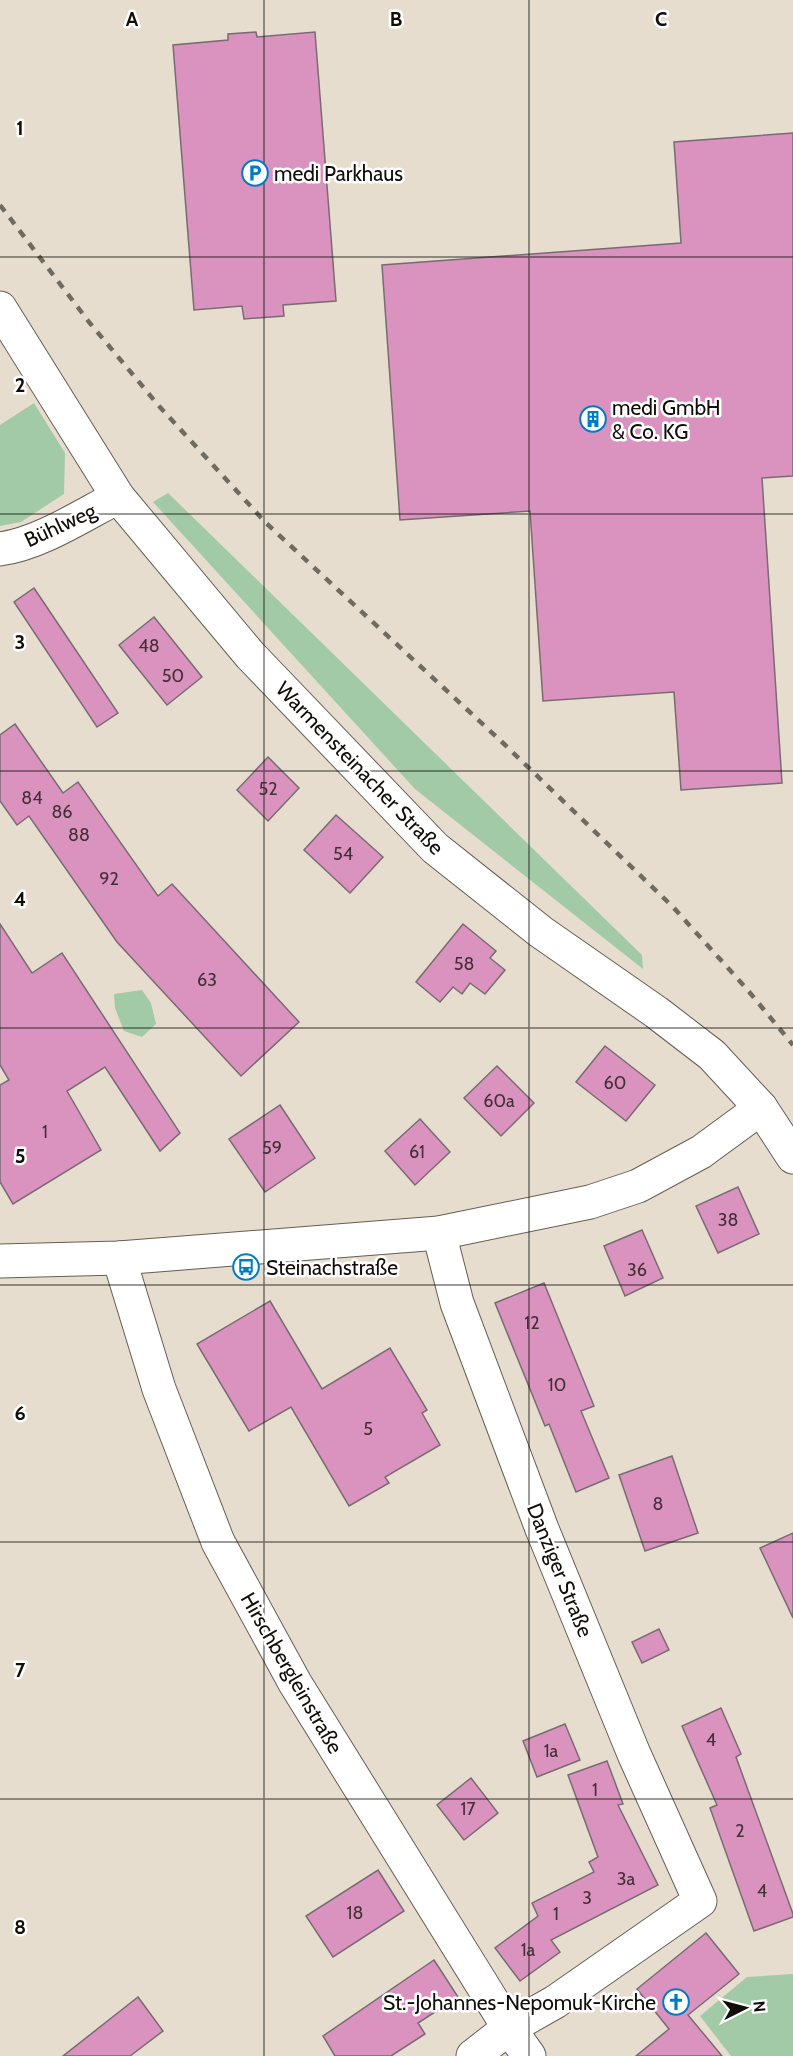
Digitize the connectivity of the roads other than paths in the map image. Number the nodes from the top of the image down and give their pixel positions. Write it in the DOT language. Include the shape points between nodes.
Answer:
graph roads {
  1 [pos="0,308"];
  2 [pos="118,497"];
  3 [pos="0,549"];
  4 [pos="761,1108"];
  5 [pos="793,1157"];
  6 [pos="439,1233"];
  7 [pos="119,1258"];
  8 [pos="0,1261"];
  9 [pos="509,2028"];
  10 [pos="472,2056"];
  11 [pos="529,2056"];
  1 -- 2 [label="street, Warmensteinacher Straße"];
  2 -- 3 [label="street, Bühlweg" via="48,533"];
  2 -- 4 [label="street, Warmensteinacher Straße" via="250,655 435,848 541,932 712,1055"];
  4 -- 5 [label="street, Warmensteinacher Straße"];
  4 -- 6 [label="street" via="701,1152 638,1186 590,1202"];
  6 -- 7 [label="street"];
  6 -- 9 [label="street, Danziger Straße" via="457,1303 542,1529 634,1754 700,1901 555,2002"];
  7 -- 8 [label="street"];
  7 -- 9 [label="street, Hirschbergleinstraße" via="159,1389 218,1542 295,1683"];
  9 -- 10 [label="street"];
  9 -- 11 [label="street, Hirschbergleinstraße"];
}
